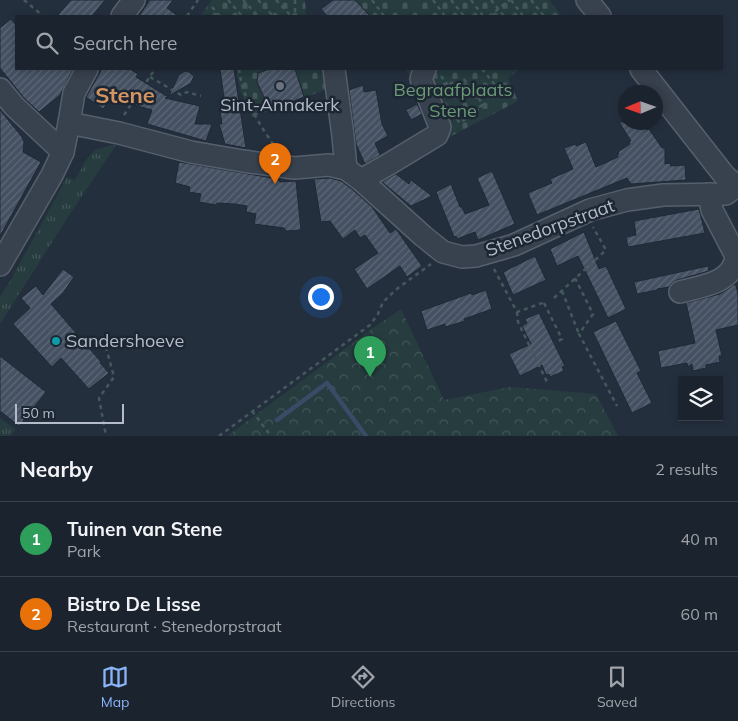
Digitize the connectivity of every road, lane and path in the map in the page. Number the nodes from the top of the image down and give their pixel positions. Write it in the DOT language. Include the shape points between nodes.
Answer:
graph roads {
  1 [pos="24,0"];
  2 [pos="134,0"];
  3 [pos="198,0"];
  4 [pos="228,0"];
  5 [pos="243,0"];
  6 [pos="258,0"];
  7 [pos="276,0"];
  8 [pos="294,0"];
  9 [pos="372,0"];
  10 [pos="433,0"];
  11 [pos="451,0"];
  12 [pos="471,0"];
  13 [pos="491,0"];
  14 [pos="510,0"];
  15 [pos="531,0"];
  16 [pos="587,0"];
  17 [pos="212,8"];
  18 [pos="498,9"];
  19 [pos="42,15"];
  20 [pos="123,15"];
  21 [pos="188,15"];
  22 [pos="219,15"];
  23 [pos="241,15"];
  24 [pos="257,15"];
  25 [pos="272,15"];
  26 [pos="290,15"];
  27 [pos="295,15"];
  28 [pos="383,15"];
  29 [pos="443,15"];
  30 [pos="463,15"];
  31 [pos="482,15"];
  32 [pos="490,15"];
  33 [pos="503,15"];
  34 [pos="522,15"];
  35 [pos="543,15"];
  36 [pos="599,15"];
  37 [pos="154,70"];
  38 [pos="239,70"];
  39 [pos="334,70"];
  40 [pos="425,70"];
  41 [pos="483,70"];
  42 [pos="642,70"];
  43 [pos="83,77"];
  44 [pos="150,77"];
  45 [pos="463,78"];
  46 [pos="468,84"];
  47 [pos="1,93"];
  48 [pos="446,94"];
  49 [pos="201,96"];
  50 [pos="504,96"];
  51 [pos="436,117"];
  52 [pos="69,123"];
  53 [pos="120,133"];
  54 [pos="273,144"];
  55 [pos="63,152"];
  56 [pos="353,174"];
  57 [pos="737,188"];
  58 [pos="709,194"];
  59 [pos="593,226"];
  60 [pos="443,252"];
  61 [pos="486,253"];
  62 [pos="0,265"];
  63 [pos="575,278"];
  64 [pos="562,291"];
  65 [pos="680,292"];
  66 [pos="554,298"];
  67 [pos="517,312"];
  68 [pos="579,334"];
  69 [pos="555,343"];
  70 [pos="106,347"];
  71 [pos="548,384"];
  72 [pos="617,406"];
  73 [pos="252,410"];
  74 [pos="106,436"];
  75 [pos="218,436"];
  76 [pos="271,436"];
  1 -- 19 [label="path"];
  2 -- 20 [label="street"];
  3 -- 21 [label="path"];
  4 -- 23 [label="path"];
  5 -- 24 [label="path"];
  6 -- 25 [label="path"];
  7 -- 26 [label="path"];
  8 -- 27 [label="path"];
  9 -- 28 [label="path"];
  10 -- 29 [label="path"];
  11 -- 30 [label="path"];
  12 -- 31 [label="path"];
  13 -- 18 [label="path"];
  14 -- 18 [label="path"];
  14 -- 34 [label="path"];
  15 -- 35 [label="path"];
  16 -- 36 [label="street"];
  17 -- 22 [label="path"];
  18 -- 32 [label="path"];
  18 -- 33 [label="path"];
  37 -- 44 [label="path"];
  38 -- 54 [label="path" via="258,122"];
  39 -- 56 [label="street" via="342,130"];
  40 -- 51 [label="street" via="421,79"];
  41 -- 50 [label="path"];
  42 -- 57 [label="street"];
  43 -- 52 [label="street" via="74,93"];
  44 -- 49 [label="path" via="181,95 187,92"];
  44 -- 53 [label="path" via="124,116"];
  45 -- 46 [label="path"];
  46 -- 48 [label="path" via="461,90 454,81 443,89"];
  46 -- 51 [label="path" via="483,104 481,108 460,123 449,107"];
  47 -- 55 [label="street"];
  51 -- 56 [label="street" via="440,127 438,136 389,164"];
  52 -- 53 [label="street"];
  52 -- 55 [label="street"];
  53 -- 56 [label="street" via="191,152 294,168 329,165"];
  55 -- 62 [label="street"];
  56 -- 60 [label="street, Stenedorpstraat"];
  57 -- 58 [label="street, Stenedorpstraat" via="726,194"];
  58 -- 61 [label="street, Stenedorpstraat" via="627,200 590,210 514,245"];
  58 -- 65 [label="street" via="712,210 733,248 736,263 721,280"];
  59 -- 63 [label="path" via="606,250"];
  60 -- 61 [label="street, Stenedorpstraat" via="462,257"];
  60 -- 73 [label="path" via="383,302 370,325"];
  61 -- 67 [label="path"];
  63 -- 64 [label="path"];
  63 -- 68 [label="path" via="593,314"];
  64 -- 66 [label="path"];
  64 -- 68 [label="path"];
  67 -- 69 [label="path" via="544,302 562,339"];
  67 -- 71 [label="path" via="518,322"];
  68 -- 72 [label="path"];
  70 -- 74 [label="path" via="114,377 99,398"];
  73 -- 75 [label="path"];
  73 -- 76 [label="path"];
}
